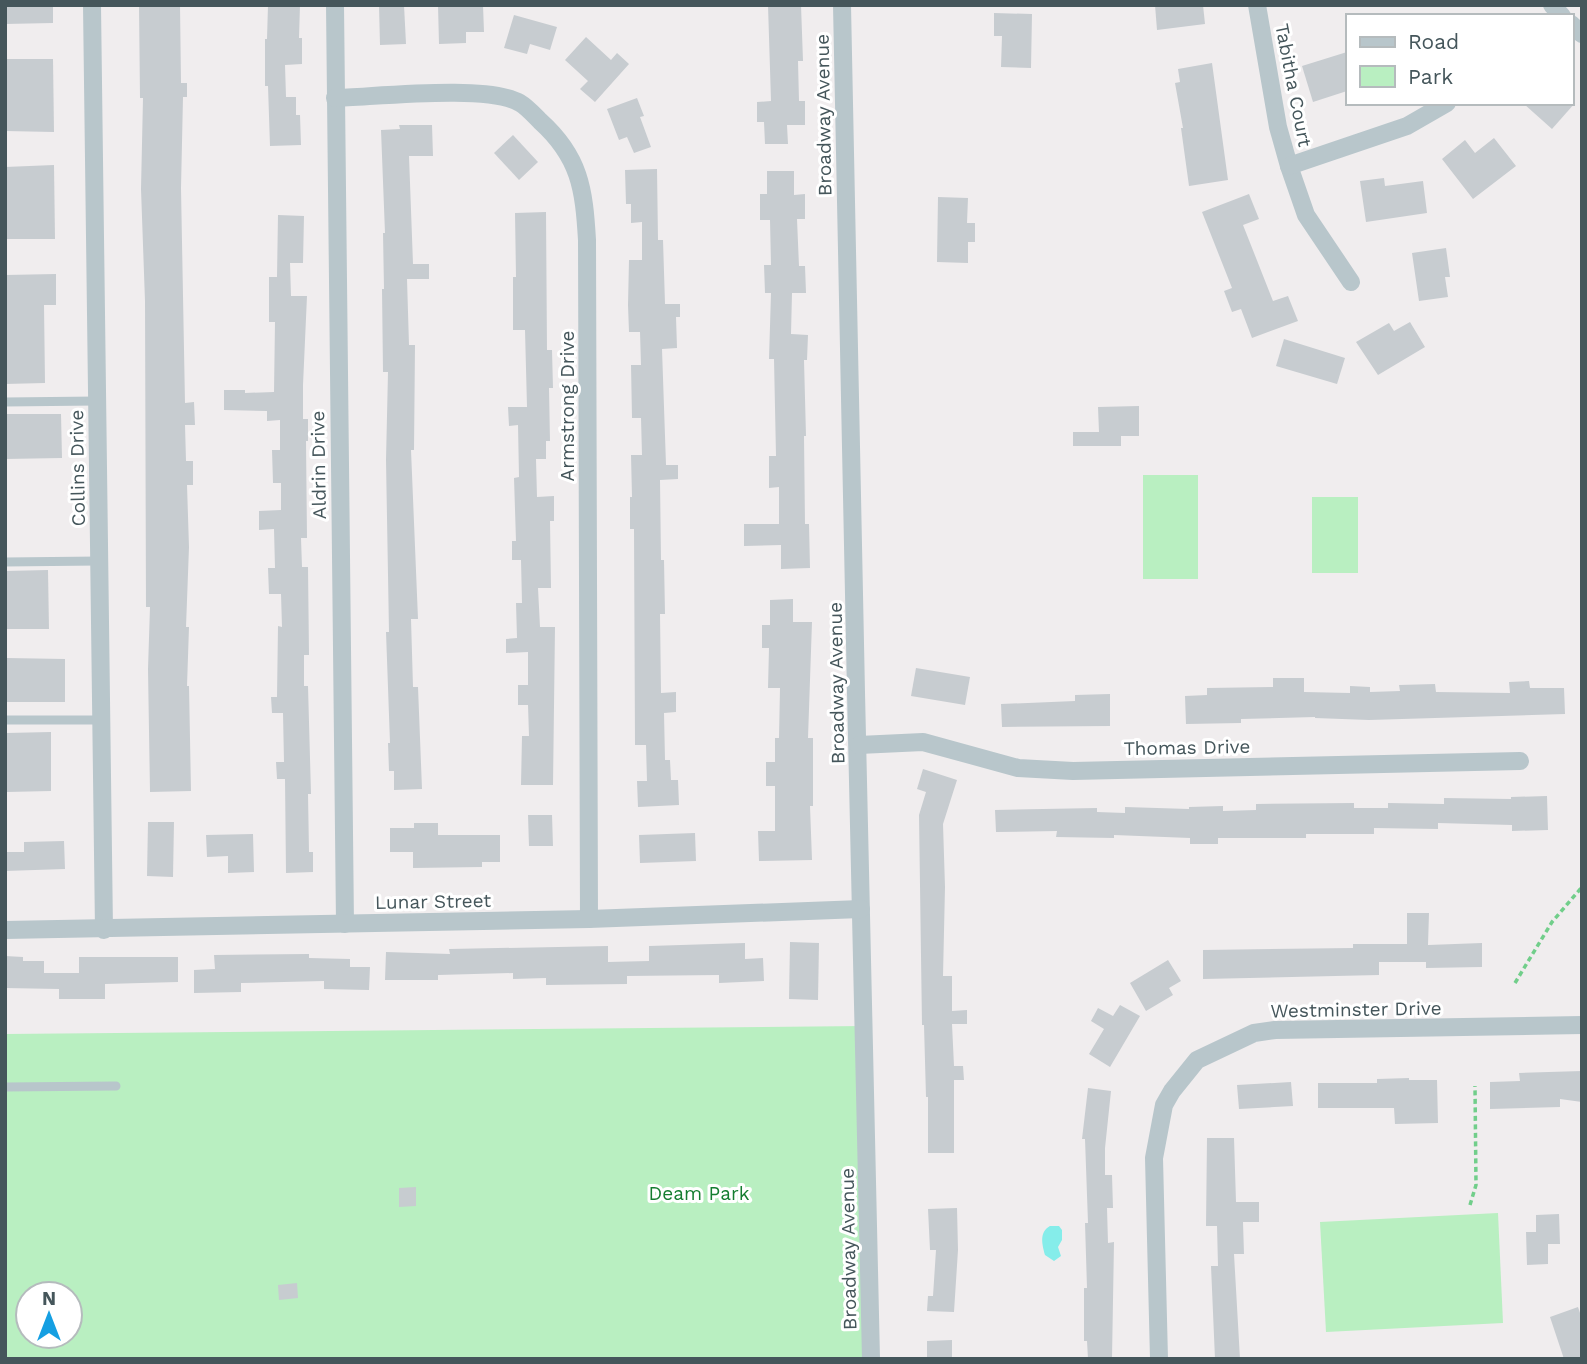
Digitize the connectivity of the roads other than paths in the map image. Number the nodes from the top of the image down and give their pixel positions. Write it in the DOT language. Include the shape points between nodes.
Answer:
graph roads {
  1 [pos="92,5"];
  2 [pos="335,5"];
  3 [pos="842,5"];
  4 [pos="1257,5"];
  5 [pos="335,98"];
  6 [pos="1444,105"];
  7 [pos="1289,166"];
  8 [pos="1351,282"];
  9 [pos="97,401"];
  10 [pos="5,402"];
  11 [pos="99,561"];
  12 [pos="5,562"];
  13 [pos="5,720"];
  14 [pos="101,720"];
  15 [pos="859,744"];
  16 [pos="1520,761"];
  17 [pos="862,909"];
  18 [pos="589,919"];
  19 [pos="345,924"];
  20 [pos="5,930"];
  21 [pos="104,930"];
  22 [pos="1582,1025"];
  23 [pos="116,1086"];
  24 [pos="5,1087"];
  25 [pos="871,1359"];
  26 [pos="1159,1359"];
  1 -- 9 [label="street, Collins Drive"];
  2 -- 5 [label="street, Aldrin Drive"];
  3 -- 15 [label="street, Broadway Avenue"];
  4 -- 7 [label="street, Tabitha Court"];
  5 -- 18 [label="street, Armstrong Drive" via="481,92 519,102 555,135 576,168 585,203 587,240"];
  5 -- 19 [label="street, Aldrin Drive"];
  6 -- 7 [label="street" via="1407,126"];
  7 -- 8 [label="street, Tabitha Court" via="1306,215"];
  9 -- 10 [label="lane"];
  9 -- 11 [label="street, Collins Drive"];
  11 -- 12 [label="lane"];
  11 -- 14 [label="street, Collins Drive"];
  13 -- 14 [label="lane"];
  14 -- 21 [label="street, Collins Drive"];
  15 -- 16 [label="street, Thomas Drive" via="923,742 1018,768 1073,771"];
  15 -- 17 [label="street, Broadway Avenue"];
  17 -- 18 [label="street, Lunar Street"];
  17 -- 25 [label="street, Broadway Avenue"];
  18 -- 19 [label="street, Lunar Street"];
  19 -- 21 [label="street, Lunar Street"];
  20 -- 21 [label="street, Lunar Street"];
  22 -- 26 [label="street, Westminster Drive" via="1275,1030 1254,1033 1197,1060 1164,1105 1154,1158"];
  23 -- 24 [label="lane"];
}
